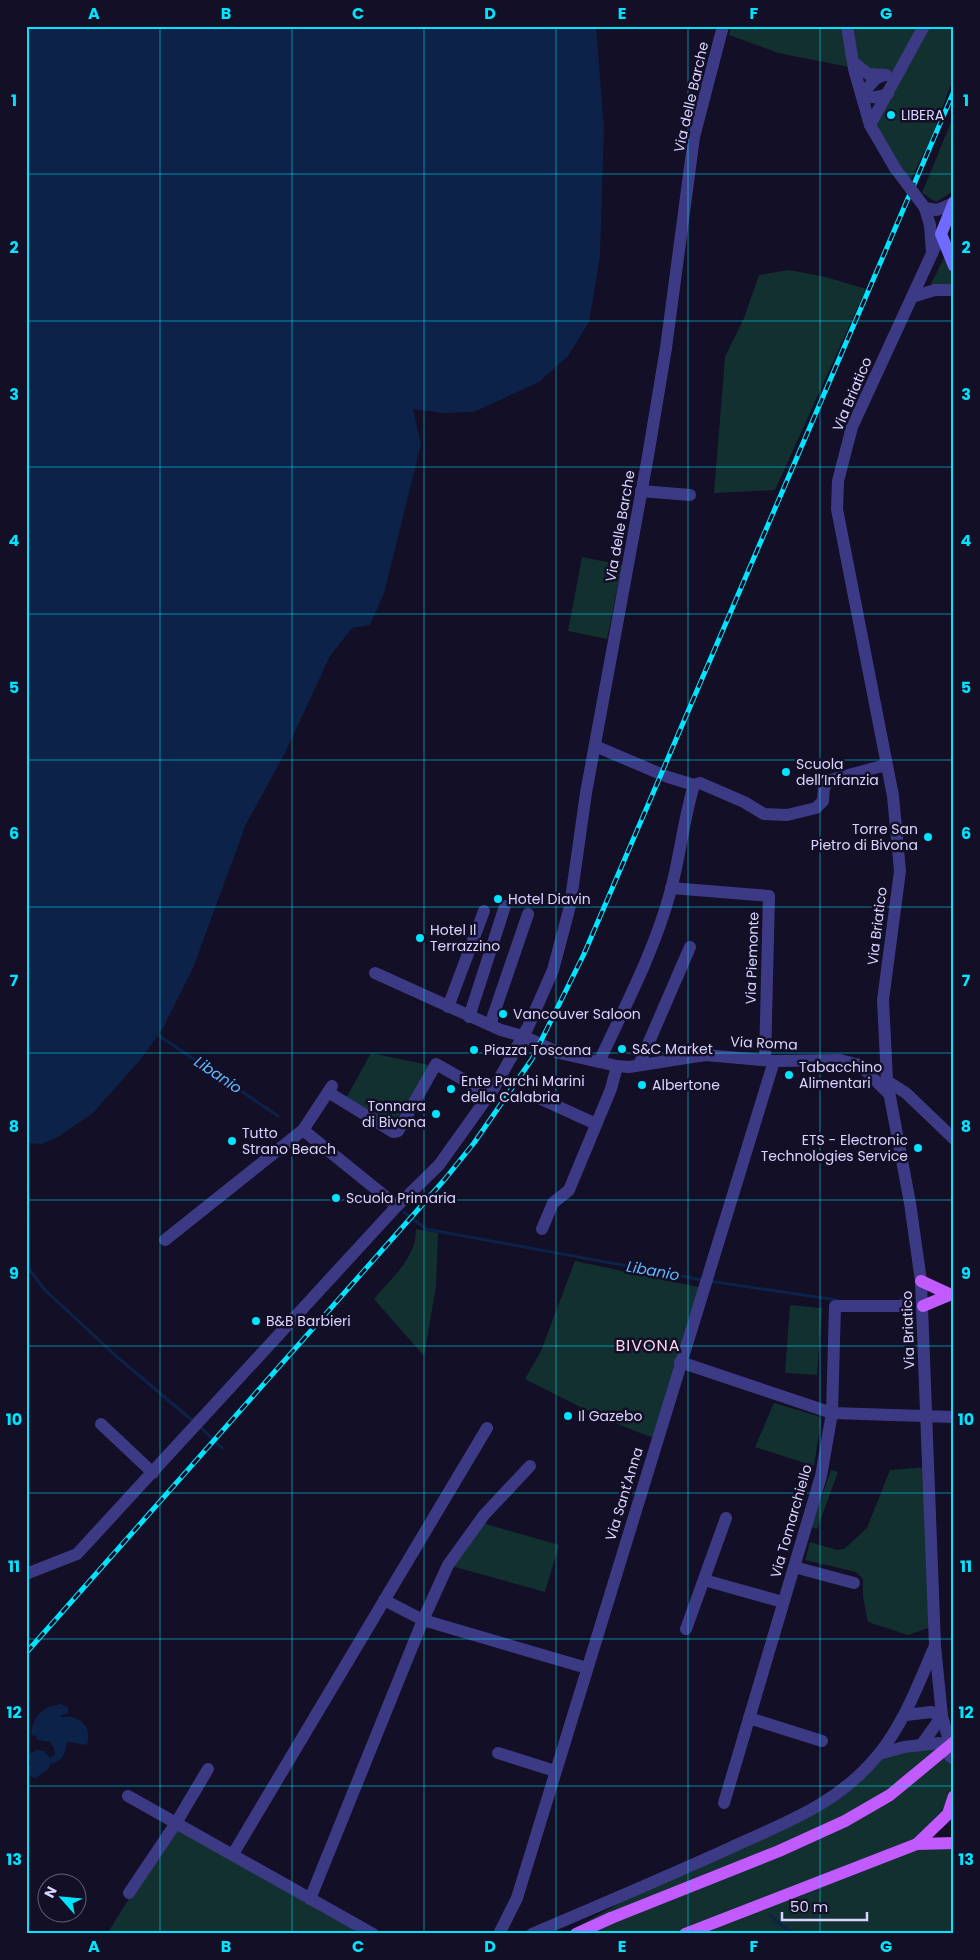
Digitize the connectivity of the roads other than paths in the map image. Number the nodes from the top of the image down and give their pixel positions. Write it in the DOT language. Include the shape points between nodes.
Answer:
graph roads {
  1 [pos="723,26"];
  2 [pos="847,26"];
  3 [pos="924,26"];
  4 [pos="853,62"];
  5 [pos="902,69"];
  6 [pos="884,75"];
  7 [pos="888,94"];
  8 [pos="862,95"];
  9 [pos="870,124"];
  10 [pos="954,202"];
  11 [pos="931,209"];
  12 [pos="930,225"];
  13 [pos="941,234"];
  14 [pos="954,242"];
  15 [pos="932,255"];
  16 [pos="954,266"];
  17 [pos="954,290"];
  18 [pos="912,297"];
  19 [pos="642,491"];
  20 [pos="690,495"];
  21 [pos="594,746"];
  22 [pos="886,765"];
  23 [pos="694,785"];
  24 [pos="671,888"];
  25 [pos="504,906"];
  26 [pos="484,911"];
  27 [pos="528,914"];
  28 [pos="690,948"];
  29 [pos="375,973"];
  30 [pos="448,1007"];
  31 [pos="469,1017"];
  32 [pos="490,1025"];
  33 [pos="526,1032"];
  34 [pos="770,1060"];
  35 [pos="599,1062"];
  36 [pos="639,1065"];
  37 [pos="617,1066"];
  38 [pos="888,1087"];
  39 [pos="489,1094"];
  40 [pos="539,1098"];
  41 [pos="596,1124"];
  42 [pos="302,1130"];
  43 [pos="954,1139"];
  44 [pos="397,1206"];
  45 [pos="542,1229"];
  46 [pos="165,1240"];
  47 [pos="921,1281"];
  48 [pos="952,1294"];
  49 [pos="903,1306"];
  50 [pos="923,1306"];
  51 [pos="680,1362"];
  52 [pos="832,1413"];
  53 [pos="954,1417"];
  54 [pos="925,1418"];
  55 [pos="101,1424"];
  56 [pos="488,1428"];
  57 [pos="530,1466"];
  58 [pos="153,1473"];
  59 [pos="726,1518"];
  60 [pos="794,1567"];
  61 [pos="26,1574"];
  62 [pos="704,1580"];
  63 [pos="854,1583"];
  64 [pos="384,1600"];
  65 [pos="784,1602"];
  66 [pos="423,1620"];
  67 [pos="686,1629"];
  68 [pos="935,1646"];
  69 [pos="587,1668"];
  70 [pos="906,1715"];
  71 [pos="942,1716"];
  72 [pos="749,1718"];
  73 [pos="822,1741"];
  74 [pos="954,1742"];
  75 [pos="922,1744"];
  76 [pos="498,1753"];
  77 [pos="879,1754"];
  78 [pos="954,1759"];
  79 [pos="208,1769"];
  80 [pos="556,1770"];
  81 [pos="128,1796"];
  82 [pos="954,1796"];
  83 [pos="724,1803"];
  84 [pos="951,1814"];
  85 [pos="176,1823"];
  86 [pos="954,1843"];
  87 [pos="917,1844"];
  88 [pos="233,1854"];
  89 [pos="129,1893"];
  90 [pos="310,1900"];
  91 [pos="373,1934"];
  92 [pos="500,1934"];
  93 [pos="532,1934"];
  94 [pos="576,1934"];
  95 [pos="685,1934"];
  1 -- 19 [label="street, Via delle Barche" via="694,137 666,348"];
  2 -- 4 [label="street"];
  3 -- 5 [label="street"];
  4 -- 6 [label="street" via="868,74"];
  4 -- 8 [label="street"];
  5 -- 6 [label="street"];
  5 -- 7 [label="street"];
  6 -- 8 [label="street" via="875,79"];
  7 -- 8 [label="street" via="877,98"];
  7 -- 9 [label="street"];
  8 -- 9 [label="street"];
  9 -- 11 [label="street, bridge" via="895,168"];
  10 -- 11 [label="street"];
  10 -- 13 [label="street"];
  11 -- 12 [label="street"];
  11 -- 13 [label="street"];
  12 -- 13 [label="street"];
  12 -- 15 [label="street"];
  13 -- 14 [label="street"];
  13 -- 15 [label="street, Via Briatico"];
  13 -- 16 [label="street"];
  15 -- 18 [label="street, Via Briatico"];
  17 -- 18 [label="street" via="935,290"];
  18 -- 22 [label="street, Via Briatico" via="852,427 838,481 838,509"];
  19 -- 20 [label="street"];
  19 -- 21 [label="street, Via delle Barche"];
  21 -- 23 [label="street"];
  21 -- 33 [label="street, Via delle Barche" via="570,906 553,970"];
  22 -- 23 [label="street" via="830,780 824,787 823,802 816,808 787,815 764,814 700,783"];
  22 -- 38 [label="street, Via Briatico" via="893,796 900,871 883,1000"];
  23 -- 24 [label="street"];
  24 -- 34 [label="street, Via Piemonte" via="769,896"];
  24 -- 35 [label="street" via="642,969"];
  25 -- 31 [label="street"];
  26 -- 30 [label="street"];
  27 -- 32 [label="street"];
  28 -- 36 [label="street"];
  29 -- 30 [label="street, Via Roma"];
  30 -- 31 [label="street, Via Roma"];
  31 -- 32 [label="street, Via Roma"];
  32 -- 33 [label="street, Via Roma"];
  33 -- 35 [label="street, Via Roma" via="558,1053"];
  33 -- 39 [label="street, Via delle Barche"];
  34 -- 36 [label="street, Via Roma" via="705,1055"];
  34 -- 38 [label="street, Via Roma" via="840,1060 860,1065"];
  34 -- 51 [label="street, Via Sant'Anna"];
  35 -- 37 [label="street, Via Roma"];
  36 -- 37 [label="street, Via Roma"];
  37 -- 41 [label="street"];
  38 -- 43 [label="street, Via Roma" via="906,1093"];
  38 -- 47 [label="street, Via Briatico"];
  39 -- 42 [label="street" via="436,1064 398,1131 393,1132 330,1089"];
  39 -- 44 [label="street, Via delle Barche" via="439,1165"];
  40 -- 41 [label="street"];
  41 -- 45 [label="street" via="569,1190 553,1203"];
  42 -- 44 [label="street"];
  42 -- 46 [label="street"];
  44 -- 58 [label="street, Via delle Barche"];
  47 -- 48 [label="main road"];
  47 -- 50 [label="street, Via Briatico"];
  48 -- 50 [label="main road"];
  49 -- 52 [label="street, Via Tomarchiello" via="835,1306"];
  50 -- 54 [label="street, Via Briatico"];
  51 -- 52 [label="street"];
  51 -- 69 [label="street, Via Sant'Anna"];
  52 -- 54 [label="street"];
  52 -- 60 [label="street, Via Tomarchiello" via="821,1476"];
  53 -- 54 [label="street"];
  54 -- 68 [label="street, Via Briatico"];
  55 -- 58 [label="street"];
  56 -- 64 [label="street"];
  57 -- 66 [label="street" via="484,1515 448,1565"];
  58 -- 61 [label="street, Via delle Barche" via="77,1554"];
  59 -- 62 [label="street"];
  60 -- 63 [label="street"];
  60 -- 65 [label="street, Via Tomarchiello"];
  62 -- 65 [label="street"];
  62 -- 67 [label="street"];
  64 -- 66 [label="street"];
  64 -- 88 [label="street"];
  65 -- 72 [label="street, Via Tomarchiello"];
  66 -- 69 [label="street"];
  66 -- 90 [label="street"];
  68 -- 70 [label="street"];
  68 -- 71 [label="street, Via Briatico"];
  69 -- 80 [label="street, Via Sant'Anna"];
  70 -- 71 [label="street" via="930,1712"];
  70 -- 77 [label="street"];
  71 -- 75 [label="street"];
  71 -- 78 [label="street, Via Briatico"];
  72 -- 73 [label="street"];
  72 -- 83 [label="street, Via Tomarchiello"];
  74 -- 94 [label="main road, bridge" via="890,1795 845,1821"];
  75 -- 77 [label="street"];
  75 -- 78 [label="street" via="939,1743"];
  76 -- 80 [label="street"];
  77 -- 93 [label="street" via="853,1781 822,1805 661,1880"];
  79 -- 85 [label="street"];
  80 -- 92 [label="street, Via Sant'Anna" via="517,1898"];
  81 -- 85 [label="street"];
  82 -- 84 [label="main road"];
  84 -- 87 [label="main road"];
  85 -- 88 [label="street"];
  85 -- 89 [label="street"];
  86 -- 87 [label="main road"];
  87 -- 95 [label="main road"];
  88 -- 90 [label="street"];
  90 -- 91 [label="street"];
}
